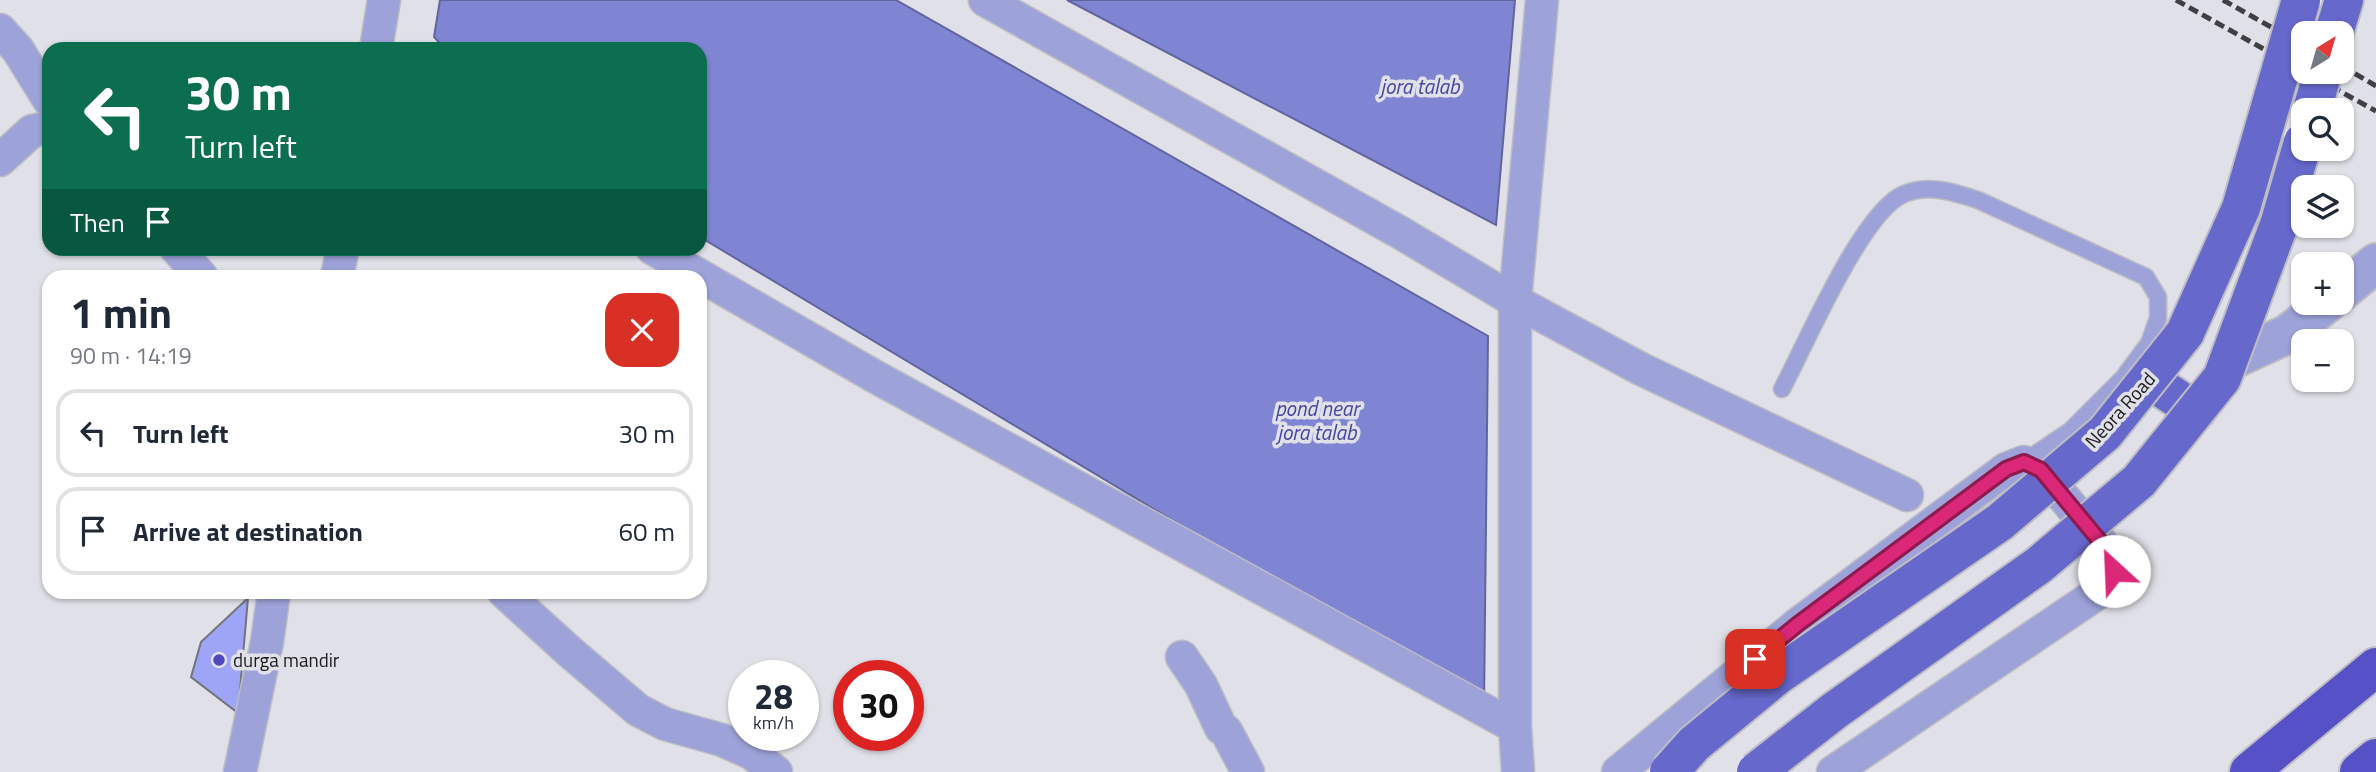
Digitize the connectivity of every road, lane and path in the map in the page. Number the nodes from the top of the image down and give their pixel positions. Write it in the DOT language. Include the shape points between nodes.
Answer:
graph roads {
  1 [pos="384,0"];
  2 [pos="985,0"];
  3 [pos="1542,0"];
  4 [pos="2301,0"];
  5 [pos="2344,0"];
  6 [pos="2338,21"];
  7 [pos="0,30"];
  8 [pos="377,42"];
  9 [pos="42,89"];
  10 [pos="42,129"];
  11 [pos="0,160"];
  12 [pos="2298,161"];
  13 [pos="183,256"];
  14 [pos="666,256"];
  15 [pos="2376,263"];
  16 [pos="196,270"];
  17 [pos="690,270"];
  18 [pos="707,280"];
  19 [pos="2354,281"];
  20 [pos="1515,302"];
  21 [pos="2312,315"];
  22 [pos="2229,361"];
  23 [pos="2148,379"];
  24 [pos="1782,389"];
  25 [pos="2196,411"];
  26 [pos="2024,462"];
  27 [pos="1906,495"];
  28 [pos="273,599"];
  29 [pos="513,599"];
  30 [pos="1182,657"];
  31 [pos="2376,667"];
  32 [pos="1515,727"];
  33 [pos="2376,758"];
  34 [pos="240,772"];
  35 [pos="776,772"];
  36 [pos="1248,772"];
  37 [pos="1518,772"];
  38 [pos="1618,772"];
  39 [pos="1669,772"];
  40 [pos="1756,772"];
  41 [pos="1833,772"];
  42 [pos="2249,772"];
  43 [pos="2359,772"];
  1 -- 8 [label="street"];
  2 -- 20 [label="street" via="1401,233"];
  3 -- 20 [label="street"];
  4 -- 23 [label="main road, Neora Road, bridge" via="2241,208 2185,333"];
  5 -- 6 [label="main road"];
  7 -- 9 [label="street"];
  10 -- 11 [label="street" via="32,131"];
  12 -- 22 [label="main road, bridge"];
  13 -- 16 [label="street"];
  14 -- 17 [label="street"];
  15 -- 19 [label="street"];
  18 -- 32 [label="street"];
  20 -- 27 [label="street" via="1641,369"];
  20 -- 32 [label="street"];
  21 -- 22 [label="street" via="2288,334"];
  22 -- 25 [label="main road, bridge" via="2222,378"];
  23 -- 25 [label="main road"];
  23 -- 39 [label="main road, Neora Road, bridge" via="2105,433 2000,522 1778,675 1694,744"];
  24 -- 26 [label="lane" via="1855,247 1877,218 1902,195 1949,190 2146,277 2158,297 2158,318 2149,343 2123,378 2071,430"];
  25 -- 40 [label="main road, bridge" via="2139,481 2039,565 1833,711"];
  26 -- 38 [label="street" via="2006,469 1798,624"];
  26 -- 41 [label="street" via="2041,470 2108,551 2114,571 2098,593"];
  28 -- 34 [label="street"];
  29 -- 35 [label="street" via="638,710 665,724 741,749"];
  30 -- 36 [label="street"];
  31 -- 42 [label="highway"];
  32 -- 37 [label="street"];
  33 -- 43 [label="highway"];
}
